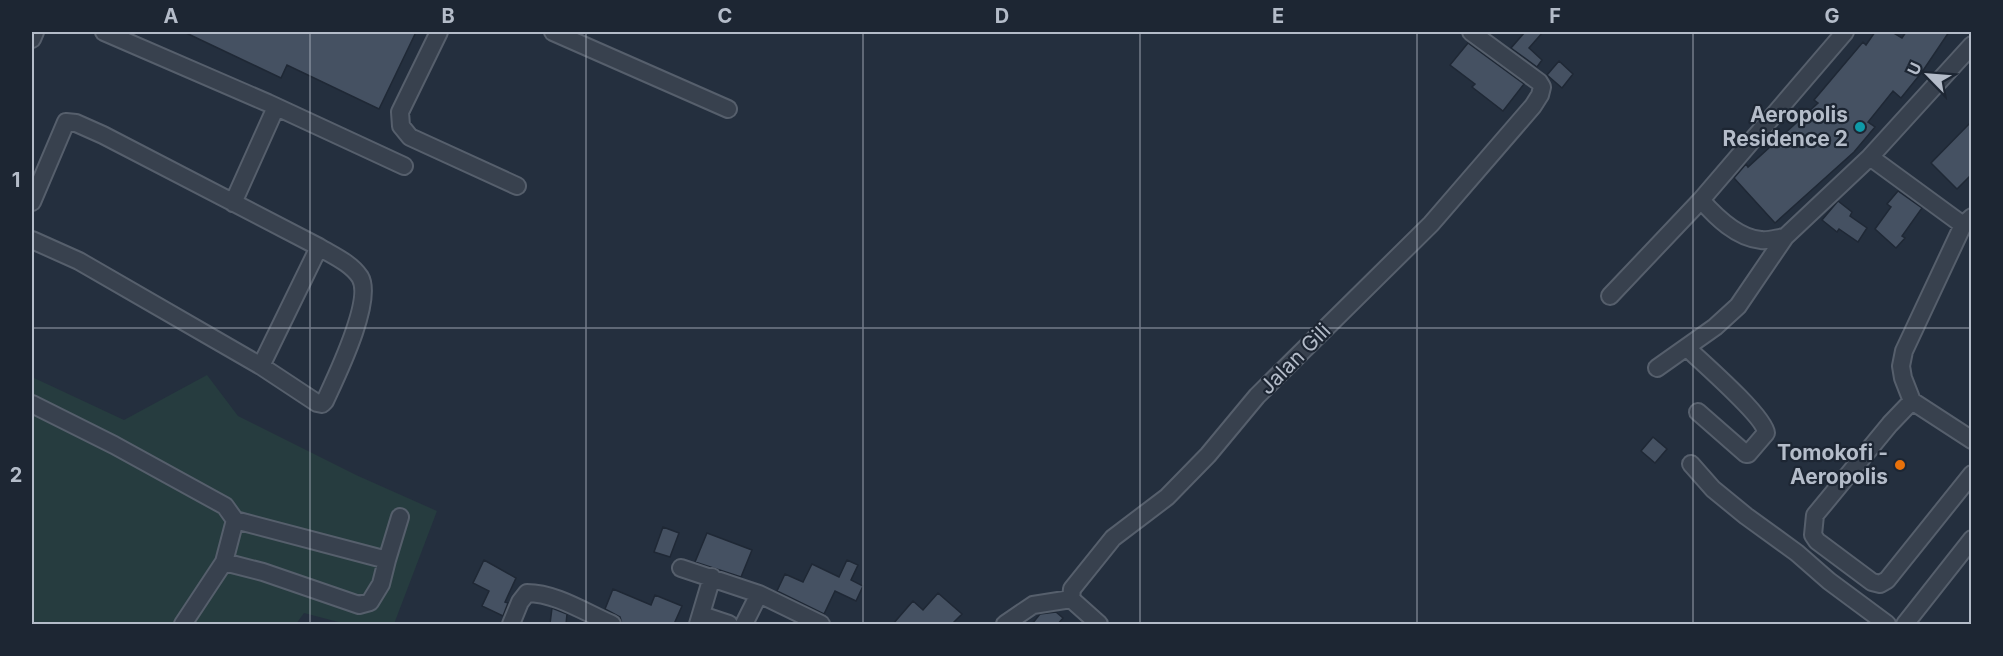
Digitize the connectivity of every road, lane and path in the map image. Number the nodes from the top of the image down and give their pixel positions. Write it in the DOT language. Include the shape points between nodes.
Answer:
graph roads {
  1 [pos="35,32"];
  2 [pos="104,32"];
  3 [pos="440,32"];
  4 [pos="553,32"];
  5 [pos="1845,32"];
  6 [pos="1477,33"];
  7 [pos="32,39"];
  8 [pos="1971,45"];
  9 [pos="276,106"];
  10 [pos="728,108"];
  11 [pos="1870,157"];
  12 [pos="404,166"];
  13 [pos="517,186"];
  14 [pos="1701,200"];
  15 [pos="32,202"];
  16 [pos="233,203"];
  17 [pos="1967,221"];
  18 [pos="1785,237"];
  19 [pos="32,240"];
  20 [pos="319,247"];
  21 [pos="1610,296"];
  22 [pos="1687,348"];
  23 [pos="261,366"];
  24 [pos="1657,368"];
  25 [pos="1912,400"];
  26 [pos="32,404"];
  27 [pos="1698,412"];
  28 [pos="1971,440"];
  29 [pos="1691,464"];
  30 [pos="1971,474"];
  31 [pos="400,517"];
  32 [pos="234,520"];
  33 [pos="1971,539"];
  34 [pos="387,560"];
  35 [pos="224,562"];
  36 [pos="681,568"];
  37 [pos="712,577"];
  38 [pos="759,594"];
  39 [pos="1071,599"];
  40 [pos="700,620"];
  41 [pos="183,624"];
  42 [pos="511,624"];
  43 [pos="612,624"];
  44 [pos="729,624"];
  45 [pos="744,624"];
  46 [pos="821,624"];
  47 [pos="1005,624"];
  48 [pos="1099,624"];
  49 [pos="1887,624"];
  50 [pos="1905,624"];
  1 -- 7 [label="street"];
  2 -- 9 [label="street"];
  3 -- 13 [label="street" via="400,111 401,126 410,137"];
  4 -- 10 [label="street"];
  5 -- 14 [label="street"];
  6 -- 39 [label="street, Jalan Gili" via="1539,82 1542,87 1533,106 1431,224 1257,396 1208,455 1167,497 1113,538 1072,589"];
  8 -- 11 [label="street"];
  9 -- 12 [label="street"];
  9 -- 16 [label="street"];
  11 -- 17 [label="street"];
  11 -- 18 [label="street"];
  14 -- 18 [label="street" via="1717,218 1743,234 1760,240"];
  14 -- 21 [label="street"];
  15 -- 16 [label="street" via="63,127 71,122"];
  16 -- 20 [label="street"];
  17 -- 25 [label="street" via="1904,351 1901,366"];
  18 -- 22 [label="street" via="1738,306"];
  19 -- 23 [label="street" via="79,261"];
  20 -- 23 [label="street"];
  20 -- 23 [label="street" via="353,268 361,280 363,294 350,348 325,401 317,403"];
  22 -- 24 [label="street"];
  22 -- 27 [label="street" via="1766,427 1766,433 1746,454"];
  25 -- 28 [label="street"];
  25 -- 30 [label="street" via="1815,515 1816,541 1880,584"];
  26 -- 32 [label="street" via="208,496 225,506"];
  29 -- 49 [label="street" via="1713,489 1746,516"];
  31 -- 34 [label="street"];
  32 -- 34 [label="street"];
  32 -- 35 [label="street"];
  33 -- 50 [label="street"];
  34 -- 35 [label="street" via="381,584 370,602 359,605"];
  35 -- 41 [label="street"];
  36 -- 37 [label="street"];
  37 -- 38 [label="street"];
  37 -- 40 [label="street"];
  38 -- 45 [label="street"];
  38 -- 46 [label="street"];
  39 -- 47 [label="street" via="1033,604"];
  39 -- 48 [label="street"];
  40 -- 44 [label="street"];
  42 -- 43 [label="street" via="527,593 536,593"];
}
